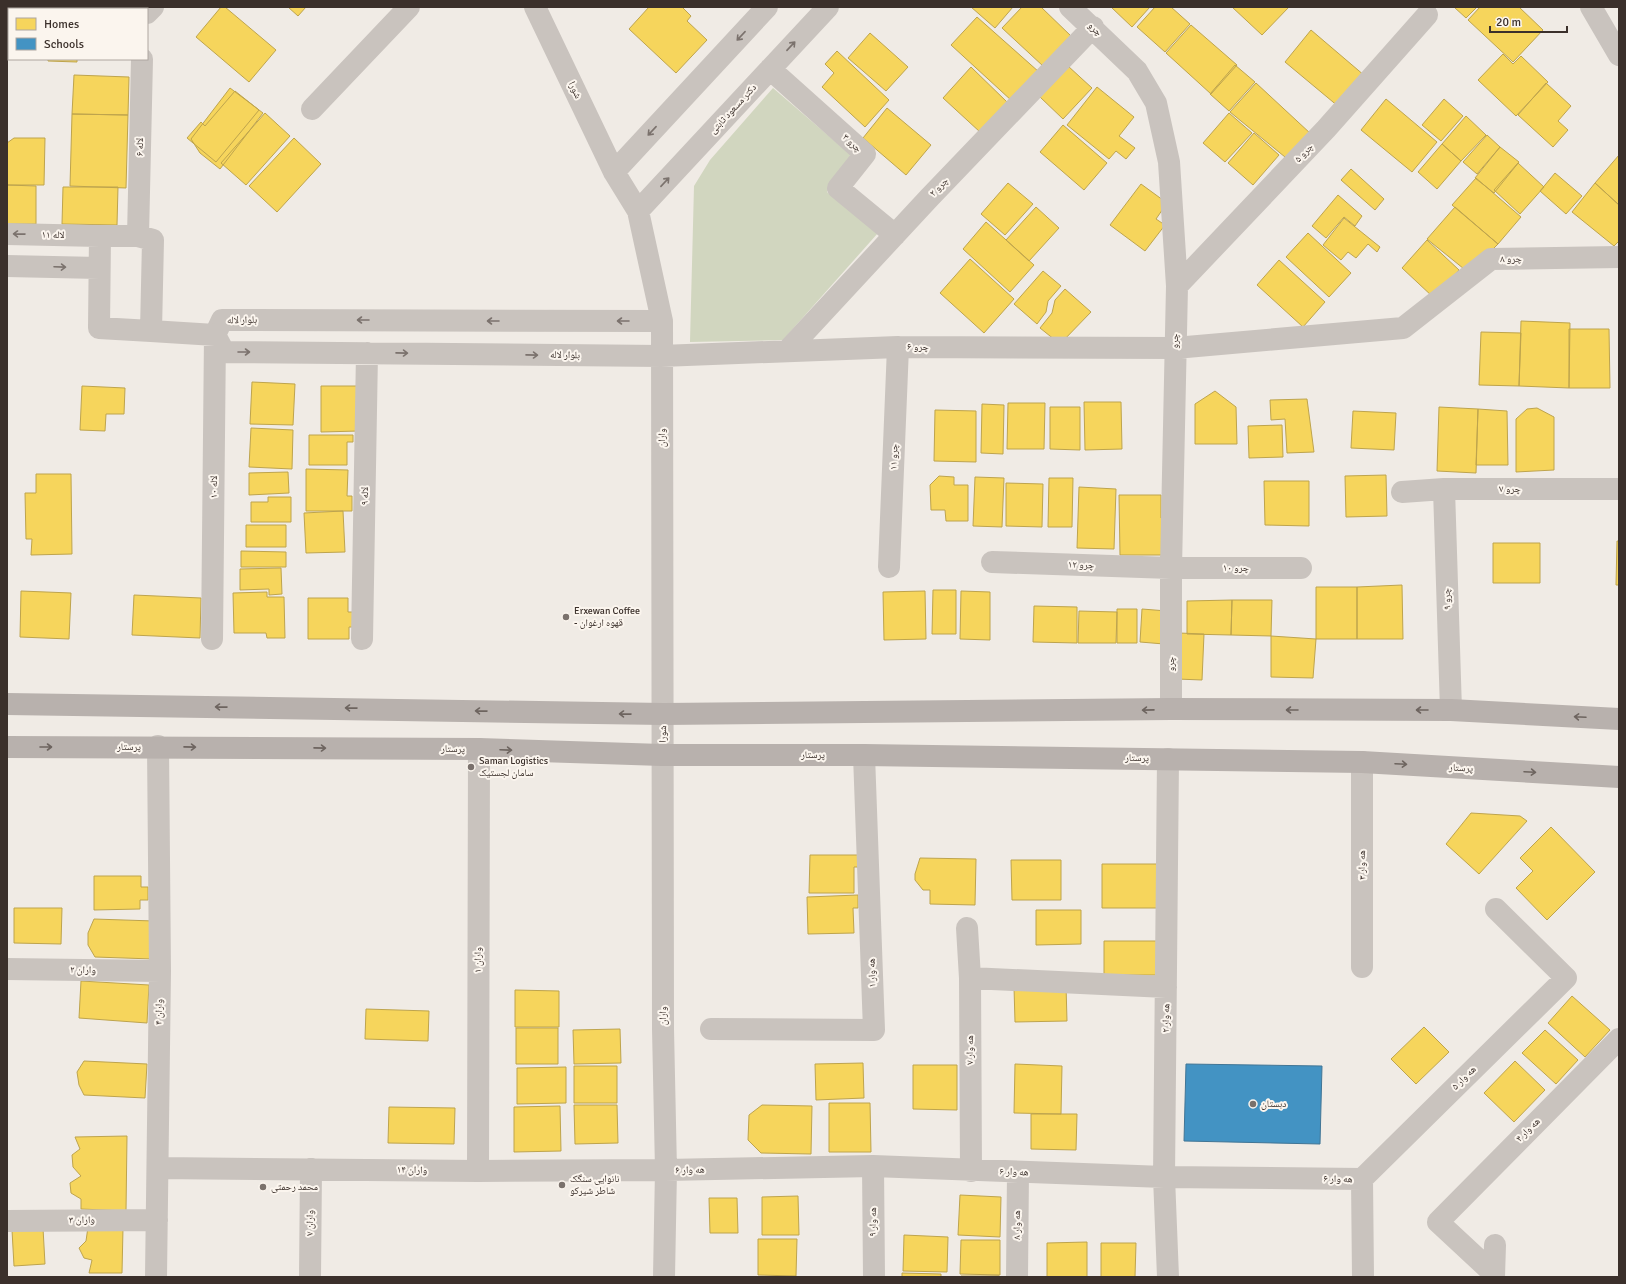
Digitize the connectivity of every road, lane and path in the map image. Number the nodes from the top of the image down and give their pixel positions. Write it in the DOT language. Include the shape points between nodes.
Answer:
graph roads {
  1 [pos="409,7"];
  2 [pos="535,7"];
  3 [pos="767,7"];
  4 [pos="828,7"];
  5 [pos="1070,7"];
  6 [pos="1591,7"];
  7 [pos="1427,15"];
  8 [pos="1093,27"];
  9 [pos="1619,55"];
  10 [pos="142,60"];
  11 [pos="770,69"];
  12 [pos="312,109"];
  13 [pos="614,172"];
  14 [pos="638,211"];
  15 [pos="7,234"];
  16 [pos="895,235"];
  17 [pos="100,236"];
  18 [pos="138,236"];
  19 [pos="1619,257"];
  20 [pos="7,266"];
  21 [pos="99,268"];
  22 [pos="1177,286"];
  23 [pos="662,321"];
  24 [pos="1403,328"];
  25 [pos="151,331"];
  26 [pos="215,335"];
  27 [pos="898,347"];
  28 [pos="1175,348"];
  29 [pos="788,350"];
  30 [pos="367,353"];
  31 [pos="661,356"];
  32 [pos="1444,488"];
  33 [pos="1619,490"];
  34 [pos="1402,492"];
  35 [pos="992,562"];
  36 [pos="889,567"];
  37 [pos="1171,568"];
  38 [pos="1301,568"];
  39 [pos="212,639"];
  40 [pos="362,639"];
  41 [pos="7,704"];
  42 [pos="1171,709"];
  43 [pos="1451,710"];
  44 [pos="664,714"];
  45 [pos="1619,719"];
  46 [pos="158,746"];
  47 [pos="7,747"];
  48 [pos="479,749"];
  49 [pos="662,755"];
  50 [pos="864,755"];
  51 [pos="1168,759"];
  52 [pos="1362,762"];
  53 [pos="1619,777"];
  54 [pos="1496,909"];
  55 [pos="967,928"];
  56 [pos="1362,967"];
  57 [pos="7,969"];
  58 [pos="160,971"];
  59 [pos="970,978"];
  60 [pos="1166,987"];
  61 [pos="711,1029"];
  62 [pos="1619,1039"];
  63 [pos="873,1166"];
  64 [pos="158,1168"];
  65 [pos="311,1169"];
  66 [pos="666,1170"];
  67 [pos="478,1171"];
  68 [pos="971,1171"];
  69 [pos="1018,1172"];
  70 [pos="1164,1176"];
  71 [pos="1362,1179"];
  72 [pos="157,1220"];
  73 [pos="7,1221"];
  74 [pos="1495,1245"];
  75 [pos="1494,1275"];
  76 [pos="156,1277"];
  77 [pos="310,1277"];
  78 [pos="664,1277"];
  79 [pos="874,1277"];
  80 [pos="1017,1277"];
  81 [pos="1168,1277"];
  82 [pos="1363,1277"];
  1 -- 12 [label="street"];
  2 -- 13 [label="street, شورا"];
  3 -- 13 [label="street, one-way"];
  11 -- 4 [label="street, دکتر مسعود ثابتی, one-way"];
  5 -- 8 [label="street, چرو"];
  6 -- 9 [label="street"];
  7 -- 22 [label="street, چرو ۵" via="1326,129"];
  8 -- 16 [label="street, چرو ۲"];
  8 -- 22 [label="street, چرو" via="1137,72 1156,103 1169,162"];
  10 -- 18 [label="street, لاله ۶"];
  14 -- 11 [label="street, دکتر مسعود ثابتی, one-way"];
  11 -- 16 [label="street, چرو ۳" via="865,154 838,188"];
  13 -- 14 [label="street, واران"];
  14 -- 23 [label="street, واران"];
  17 -- 15 [label="street, لاله ۱۱, one-way"];
  16 -- 29 [label="street, چرو ۲"];
  17 -- 18 [label="street, لاله ۱۱"];
  17 -- 21 [label="street"];
  18 -- 25 [label="street" via="153,240"];
  19 -- 24 [label="street, چرو ۸" via="1490,259"];
  20 -- 21 [label="street, one-way"];
  21 -- 25 [label="street" via="99,328"];
  22 -- 28 [label="street, چرو"];
  23 -- 26 [label="street, بلوار لاله, one-way" via="222,320"];
  23 -- 31 [label="street, واران"];
  24 -- 28 [label="street, چرو ۶"];
  25 -- 26 [label="street"];
  26 -- 30 [label="street, بلوار لاله, one-way" via="224,352"];
  26 -- 39 [label="street, لاله ۱۰"];
  27 -- 28 [label="street, چرو ۶"];
  27 -- 29 [label="street, چرو ۶"];
  27 -- 36 [label="street, چرو ۱۱"];
  28 -- 37 [label="street, چرو"];
  29 -- 31 [label="street, چرو ۶"];
  30 -- 31 [label="street, بلوار لاله, one-way"];
  30 -- 40 [label="street, لاله ۹"];
  31 -- 44 [label="street, واران"];
  32 -- 33 [label="street, چرو ۷"];
  32 -- 34 [label="street, چرو ۷"];
  32 -- 43 [label="street, چرو ۹"];
  35 -- 37 [label="street, چرو ۱۲"];
  37 -- 38 [label="street, چرو ۱۰"];
  37 -- 42 [label="street, چرو"];
  44 -- 41 [label="main road, one-way"];
  43 -- 42 [label="main road, one-way"];
  42 -- 44 [label="main road, one-way"];
  45 -- 43 [label="main road, one-way"];
  44 -- 49 [label="street, شورا"];
  47 -- 46 [label="main road, پرستار, one-way"];
  46 -- 48 [label="main road, پرستار, one-way"];
  46 -- 58 [label="street, واران ۴"];
  48 -- 49 [label="main road, پرستار, one-way"];
  48 -- 67 [label="street, واران ۱"];
  49 -- 50 [label="main road, پرستار"];
  49 -- 66 [label="street, واران"];
  50 -- 51 [label="main road, پرستار"];
  50 -- 61 [label="street, هه وار ۱" via="874,1030"];
  51 -- 52 [label="main road, پرستار"];
  51 -- 60 [label="street, هه وار ۲"];
  52 -- 53 [label="main road, پرستار, one-way"];
  52 -- 56 [label="street, هه وار ۳"];
  54 -- 71 [label="street, هه وار ۵" via="1566,978"];
  55 -- 59 [label="street, هه وار ۷"];
  57 -- 58 [label="street, واران ۲"];
  58 -- 64 [label="street, واران ۴"];
  59 -- 60 [label="street"];
  59 -- 68 [label="street, هه وار ۷"];
  60 -- 70 [label="street, هه وار ۲"];
  62 -- 75 [label="street, هه وار ۴" via="1438,1222"];
  63 -- 66 [label="street, هه وار ۶"];
  63 -- 68 [label="street, هه وار ۶"];
  63 -- 79 [label="street, هه وار ۹"];
  64 -- 65 [label="street, واران ۱۴"];
  64 -- 72 [label="street, واران ۴"];
  65 -- 67 [label="street, واران ۱۴"];
  65 -- 77 [label="street, واران ۷"];
  66 -- 67 [label="street, واران ۱۴"];
  66 -- 78 [label="street, واران"];
  68 -- 69 [label="street, هه وار ۶"];
  69 -- 70 [label="street, هه وار ۶"];
  69 -- 80 [label="street, هه وار ۸"];
  70 -- 71 [label="street, هه وار ۶"];
  70 -- 81 [label="street, هه وار ۲"];
  71 -- 82 [label="street"];
  72 -- 73 [label="street, واران ۳"];
  72 -- 76 [label="street, واران ۴"];
  74 -- 75 [label="street"];
}
